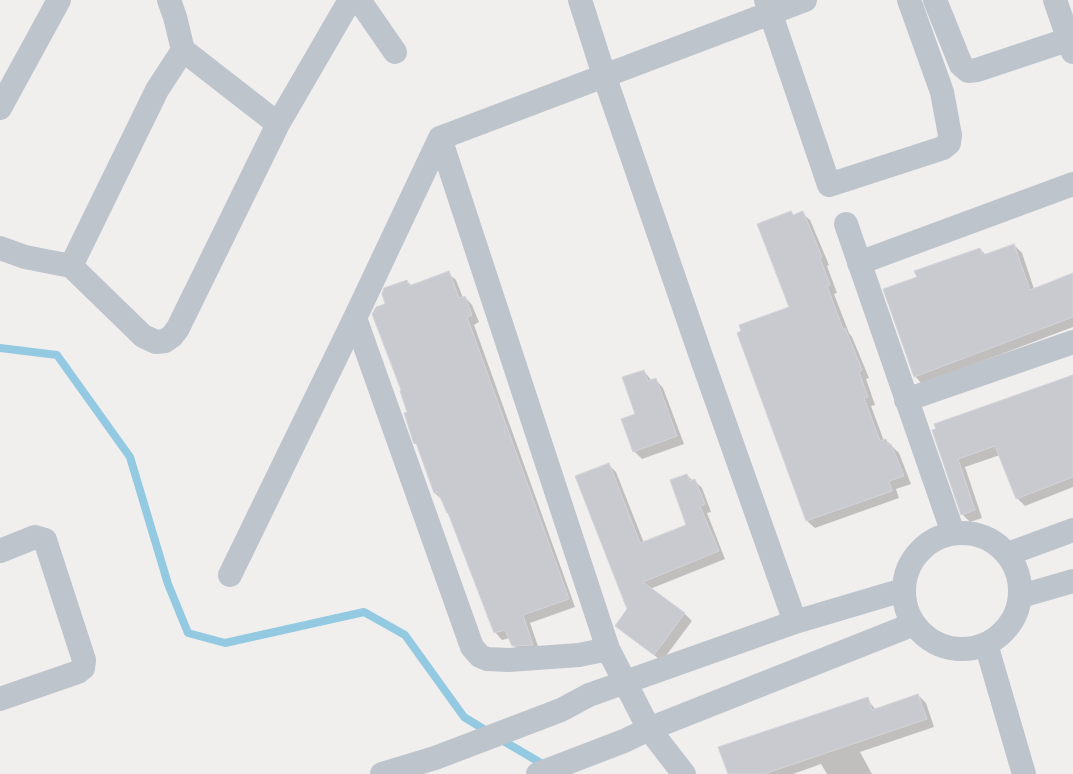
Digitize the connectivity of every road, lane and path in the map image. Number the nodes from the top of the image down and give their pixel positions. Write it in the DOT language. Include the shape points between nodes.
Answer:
graph roads {
  1 [pos="59,0"];
  2 [pos="169,0"];
  3 [pos="350,0"];
  4 [pos="359,0"];
  5 [pos="580,0"];
  6 [pos="804,0"];
  7 [pos="909,0"];
  8 [pos="935,0"];
  9 [pos="1055,0"];
  10 [pos="768,7"];
  11 [pos="1072,43"];
  12 [pos="183,50"];
  13 [pos="395,52"];
  14 [pos="604,76"];
  15 [pos="0,108"];
  16 [pos="278,124"];
  17 [pos="440,138"];
  18 [pos="1073,184"];
  19 [pos="846,224"];
  20 [pos="0,248"];
  21 [pos="859,263"];
  22 [pos="71,266"];
  23 [pos="355,318"];
  24 [pos="1073,342"];
  25 [pos="906,400"];
  26 [pos="1073,530"];
  27 [pos="953,533"];
  28 [pos="0,551"];
  29 [pos="1008,554"];
  30 [pos="230,575"];
  31 [pos="1073,581"];
  32 [pos="903,590"];
  33 [pos="1021,596"];
  34 [pos="795,622"];
  35 [pos="914,624"];
  36 [pos="986,644"];
  37 [pos="608,649"];
  38 [pos="624,683"];
  39 [pos="0,699"];
  40 [pos="649,729"];
  41 [pos="382,774"];
  42 [pos="538,774"];
  43 [pos="684,774"];
  44 [pos="1024,774"];
  1 -- 15 [label="street"];
  2 -- 12 [label="street"];
  3 -- 16 [label="street"];
  4 -- 13 [label="street"];
  5 -- 14 [label="street"];
  6 -- 10 [label="street"];
  7 -- 10 [label="street" via="942,92 949,143 943,148 829,185"];
  8 -- 11 [label="street" via="961,65 968,71"];
  9 -- 11 [label="street"];
  10 -- 14 [label="street"];
  12 -- 16 [label="street"];
  12 -- 22 [label="street" via="157,90"];
  14 -- 17 [label="street"];
  14 -- 34 [label="street"];
  16 -- 22 [label="street" via="178,328 165,341 156,342 142,336"];
  17 -- 23 [label="street"];
  17 -- 37 [label="street"];
  18 -- 21 [label="street"];
  19 -- 21 [label="street"];
  20 -- 22 [label="street" via="25,257"];
  21 -- 25 [label="street"];
  23 -- 30 [label="street"];
  23 -- 37 [label="street" via="472,647 488,659 509,660 579,655"];
  24 -- 25 [label="street"];
  25 -- 27 [label="street"];
  26 -- 29 [label="street"];
  27 -- 29 [label="street" via="983,537"];
  27 -- 32 [label="street" via="922,548 912,561"];
  28 -- 39 [label="street" via="35,537 45,540 84,660 83,668 78,672"];
  29 -- 33 [label="street" via="1019,574"];
  31 -- 33 [label="street"];
  32 -- 34 [label="street"];
  32 -- 35 [label="street"];
  33 -- 36 [label="street" via="1018,611 1010,625"];
  34 -- 38 [label="street"];
  35 -- 36 [label="street" via="925,636 946,647 971,649"];
  35 -- 40 [label="street"];
  36 -- 44 [label="street"];
  37 -- 38 [label="street"];
  38 -- 40 [label="street"];
  38 -- 41 [label="street" via="435,758"];
  40 -- 42 [label="street"];
  40 -- 43 [label="street"];
}
